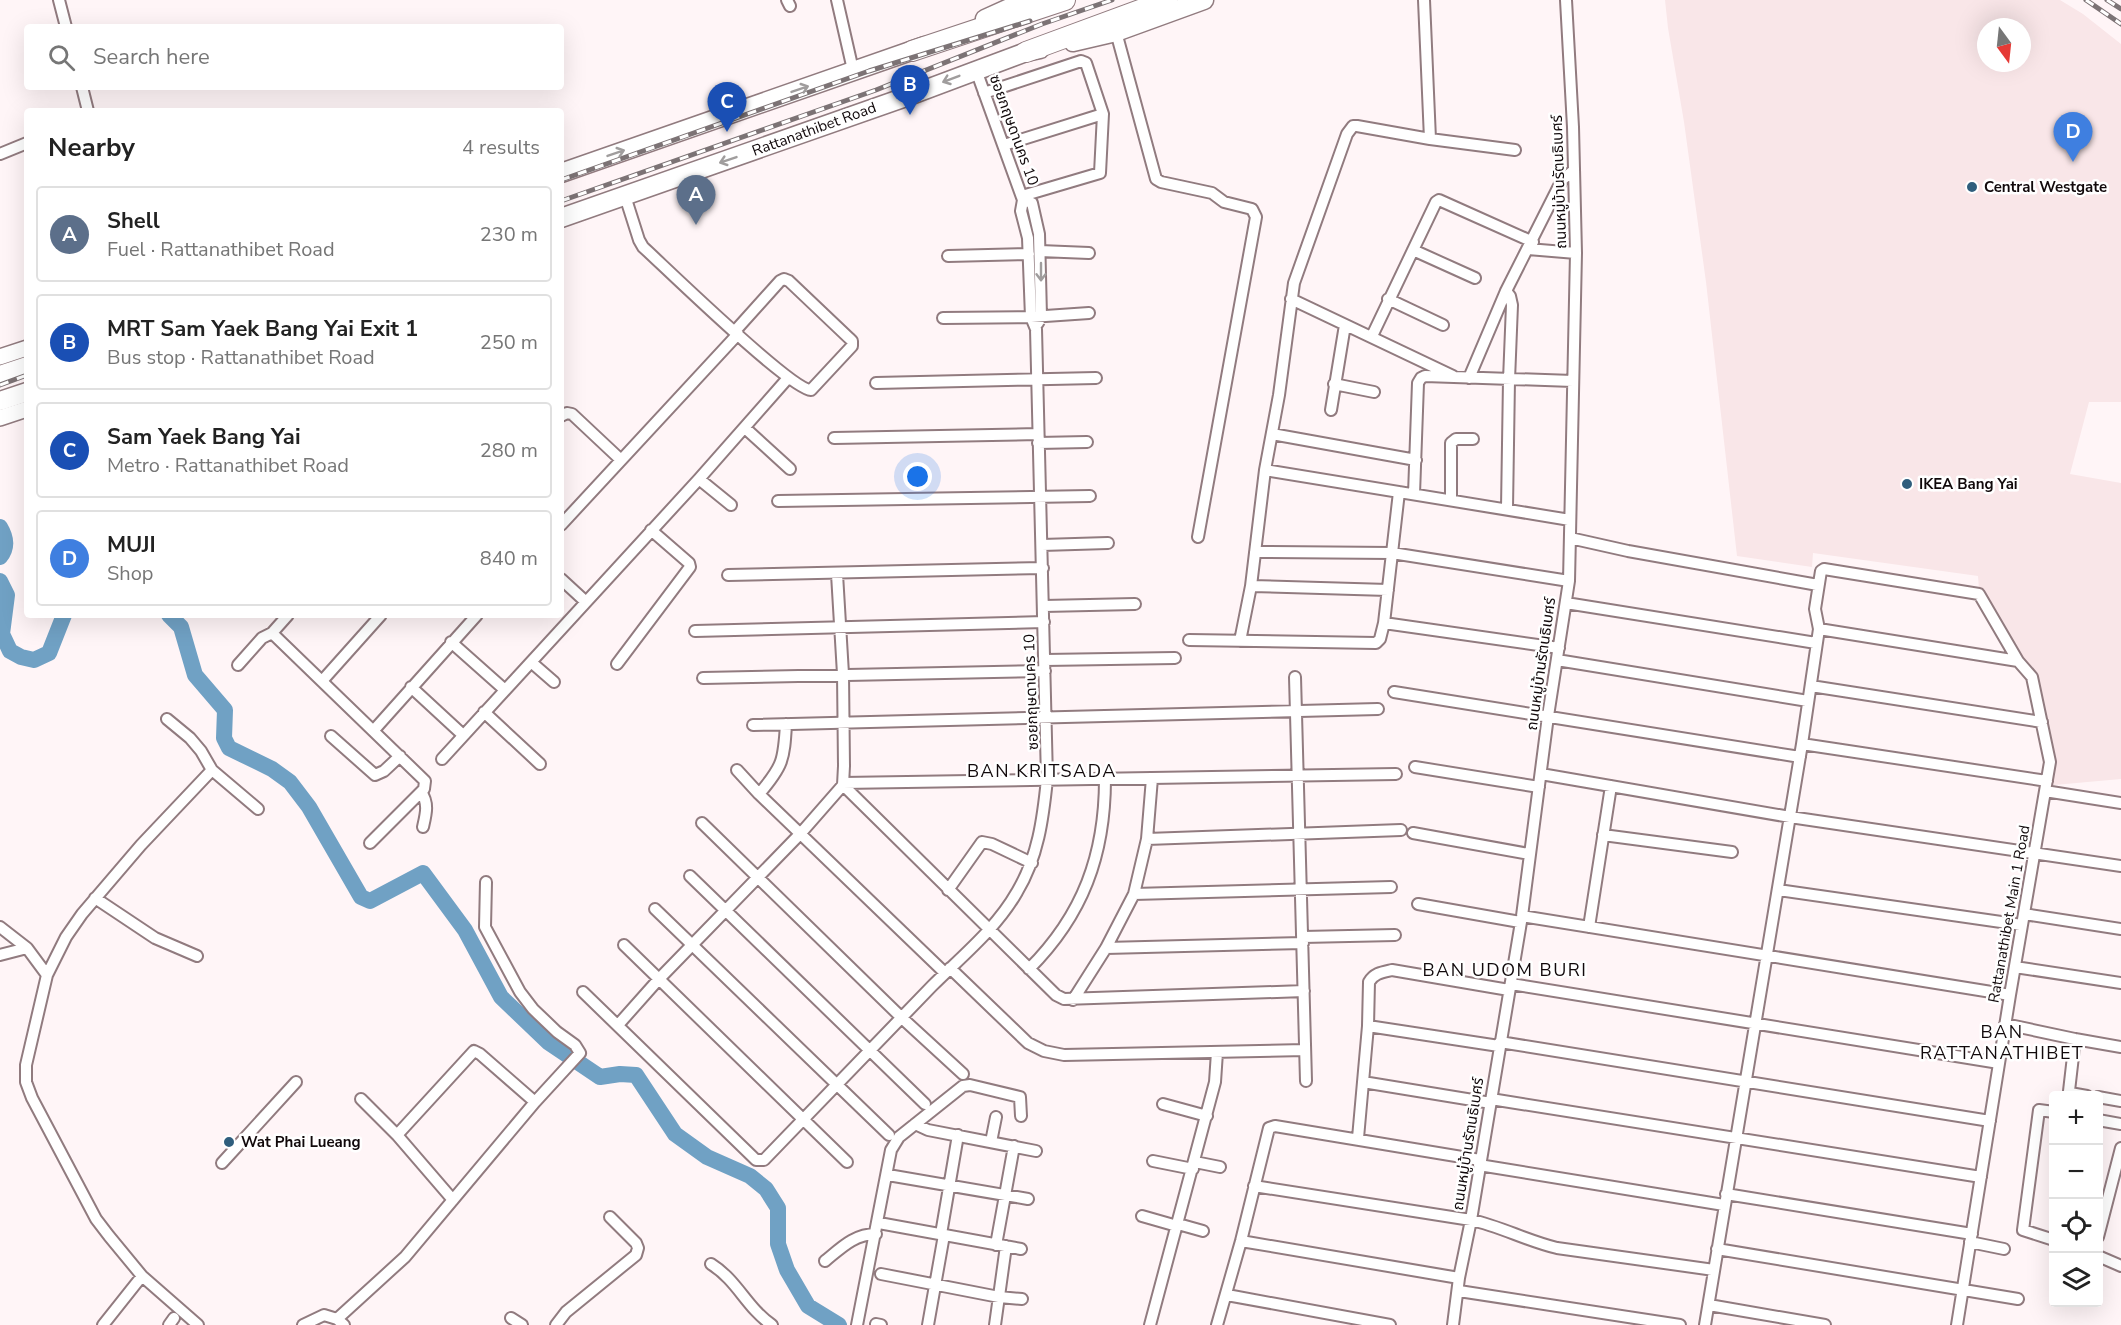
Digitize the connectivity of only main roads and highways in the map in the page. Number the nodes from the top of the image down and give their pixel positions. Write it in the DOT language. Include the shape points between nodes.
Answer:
graph roads {
  1 [pos="1027,0"];
  2 [pos="1065,0"];
  3 [pos="1167,0"];
  4 [pos="1204,0"];
  5 [pos="912,51"];
  6 [pos="1026,52"];
  7 [pos="564,171"];
  8 [pos="564,217"];
  9 [pos="24,349"];
  10 [pos="0,357"];
  11 [pos="24,367"];
  12 [pos="0,375"];
  13 [pos="24,393"];
  14 [pos="0,401"];
  15 [pos="22,410"];
  16 [pos="0,420"];
  1 -- 5 [label="main road"];
  2 -- 5 [label="highway"];
  3 -- 6 [label="highway"];
  4 -- 6 [label="main road, Rattanathibet Road" via="1116,32"];
  7 -- 5 [label="main road, one-way"];
  6 -- 8 [label="main road, Rattanathibet Road, one-way"];
  9 -- 10 [label="main road"];
  11 -- 12 [label="main road"];
  13 -- 14 [label="main road"];
  15 -- 16 [label="main road"];
}
